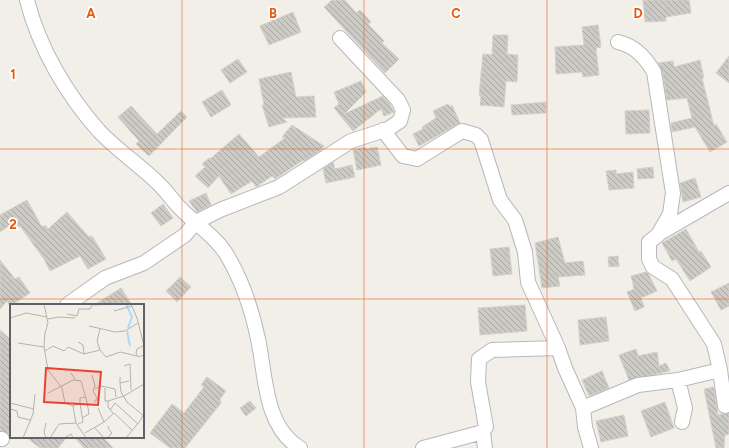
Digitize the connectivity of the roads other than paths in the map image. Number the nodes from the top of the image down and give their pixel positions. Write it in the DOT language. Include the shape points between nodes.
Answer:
graph roads {
  1 [pos="27,0"];
  2 [pos="340,38"];
  3 [pos="618,42"];
  4 [pos="383,130"];
  5 [pos="729,193"];
  6 [pos="196,222"];
  7 [pos="658,235"];
  8 [pos="67,304"];
  9 [pos="558,348"];
  10 [pos="720,370"];
  11 [pos="678,380"];
  12 [pos="725,406"];
  13 [pos="583,408"];
  14 [pos="682,422"];
  15 [pos="483,432"];
  16 [pos="300,448"];
  17 [pos="423,448"];
  18 [pos="484,448"];
  19 [pos="591,448"];
  1 -- 6 [label="street" via="49,58 82,111 100,132 160,185"];
  2 -- 4 [label="street" via="398,100 402,110 400,121"];
  3 -- 7 [label="street" via="630,45 647,61 654,72 673,193 670,214"];
  4 -- 6 [label="street" via="351,141 279,187"];
  4 -- 9 [label="street" via="403,156 417,159 462,131 476,135 481,140 500,200 515,220 525,252 528,282"];
  5 -- 7 [label="street"];
  6 -- 8 [label="street" via="185,235 144,263 106,278"];
  6 -- 16 [label="street" via="227,256 236,272 247,296 272,410 288,441"];
  7 -- 10 [label="street" via="649,242 649,259 653,267 672,279 714,344"];
  9 -- 13 [label="street" via="564,368"];
  9 -- 15 [label="street" via="492,350 479,359 478,382 486,428"];
  10 -- 11 [label="street"];
  10 -- 12 [label="street"];
  11 -- 13 [label="street" via="638,385"];
  11 -- 14 [label="street" via="686,408"];
  13 -- 19 [label="street"];
  15 -- 17 [label="street"];
  15 -- 18 [label="street"];
}
